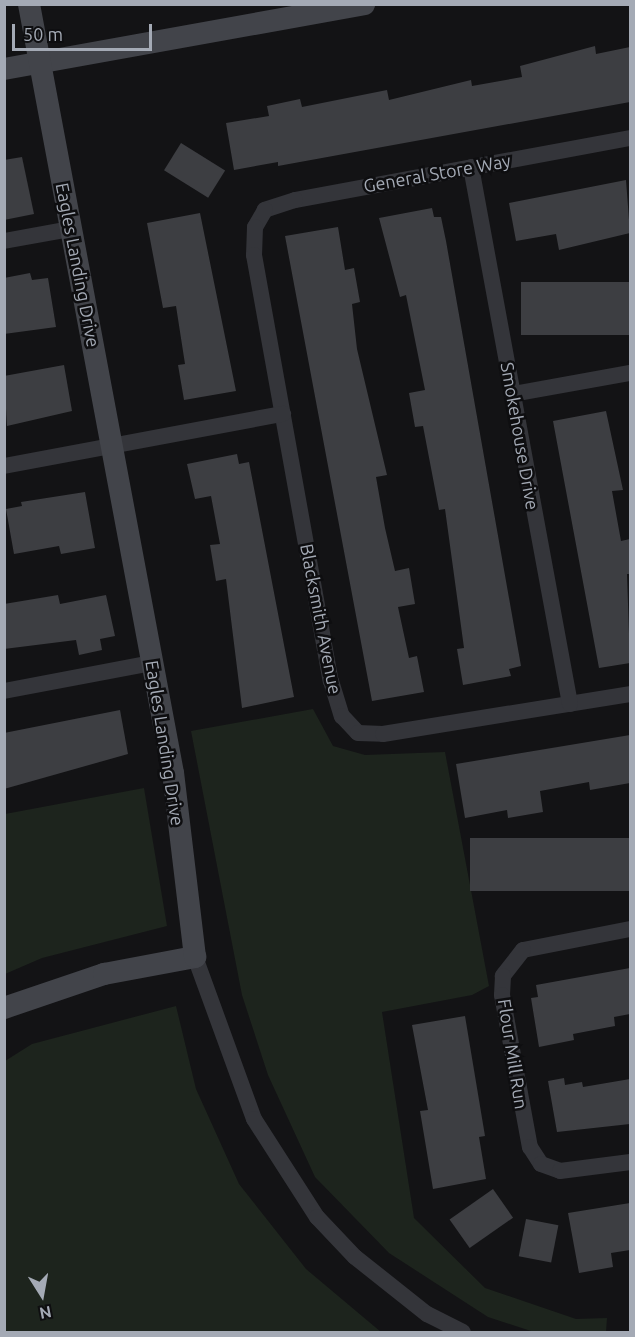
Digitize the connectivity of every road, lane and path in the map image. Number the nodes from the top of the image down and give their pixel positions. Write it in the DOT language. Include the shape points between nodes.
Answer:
graph roads {
  1 [pos="29,4"];
  2 [pos="364,4"];
  3 [pos="40,62"];
  4 [pos="4,69"];
  5 [pos="630,138"];
  6 [pos="471,167"];
  7 [pos="255,227"];
  8 [pos="71,229"];
  9 [pos="4,241"];
  10 [pos="630,373"];
  11 [pos="513,394"];
  12 [pos="283,414"];
  13 [pos="111,446"];
  14 [pos="4,465"];
  15 [pos="152,663"];
  16 [pos="4,691"];
  17 [pos="630,694"];
  18 [pos="570,704"];
  19 [pos="630,929"];
  20 [pos="195,957"];
  21 [pos="4,1008"];
  22 [pos="630,1162"];
  23 [pos="463,1332"];
  1 -- 3 [label="street, Eagles Landing Drive"];
  2 -- 3 [label="street"];
  3 -- 4 [label="street"];
  3 -- 8 [label="street, Eagles Landing Drive"];
  5 -- 6 [label="street, General Store Way"];
  6 -- 7 [label="street, General Store Way" via="295,200 265,210"];
  6 -- 11 [label="street, Smokehouse Drive"];
  7 -- 12 [label="street, Blacksmith Avenue" via="254,255"];
  8 -- 9 [label="street"];
  8 -- 13 [label="street, Eagles Landing Drive"];
  10 -- 11 [label="street"];
  11 -- 18 [label="street, Smokehouse Drive"];
  12 -- 13 [label="street"];
  12 -- 18 [label="street, Blacksmith Avenue" via="331,681 342,716 358,733 451,725"];
  13 -- 14 [label="street"];
  13 -- 15 [label="street, Eagles Landing Drive"];
  15 -- 16 [label="street"];
  15 -- 20 [label="street, Eagles Landing Drive" via="172,773"];
  17 -- 18 [label="street, Blacksmith Avenue"];
  19 -- 22 [label="street, Flour Mill Run" via="523,950 510,961 503,976 518,1092 530,1147 541,1164 560,1171"];
  20 -- 21 [label="street" via="104,974"];
  20 -- 23 [label="street, Eagles Landing Drive" via="254,1119 316,1217 355,1257 427,1314"];
}
